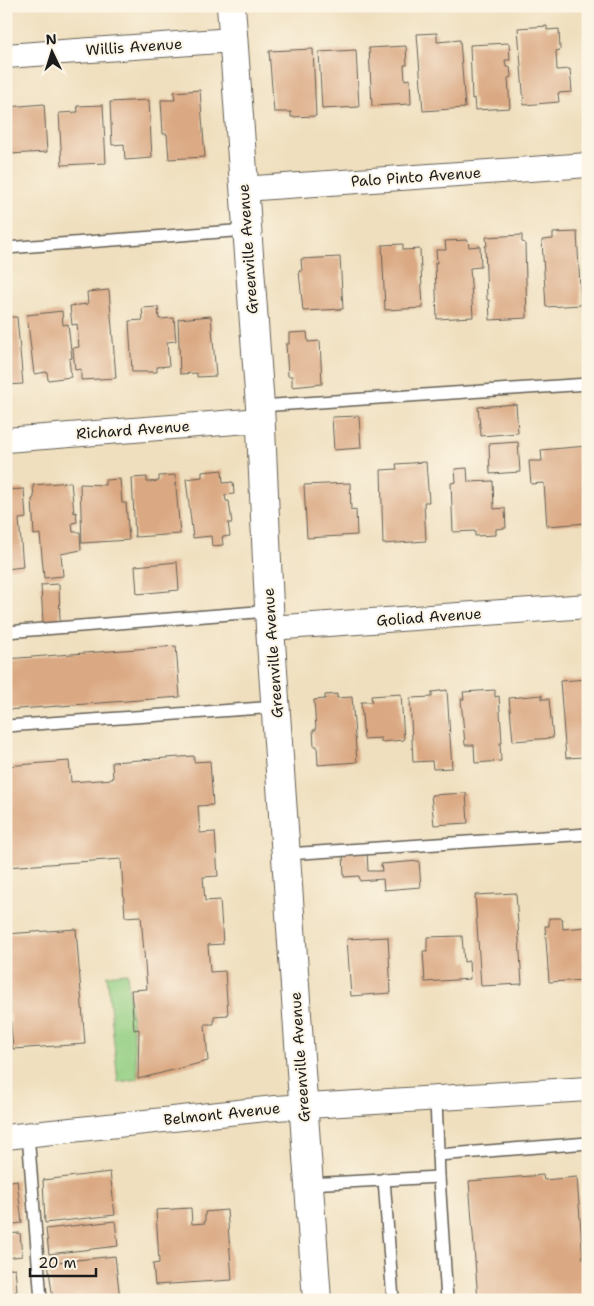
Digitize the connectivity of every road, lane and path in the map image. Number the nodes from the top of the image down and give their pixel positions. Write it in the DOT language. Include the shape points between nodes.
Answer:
graph roads {
  1 [pos="231,6"];
  2 [pos="233,40"];
  3 [pos="6,56"];
  4 [pos="588,165"];
  5 [pos="244,189"];
  6 [pos="247,230"];
  7 [pos="6,248"];
  8 [pos="588,384"];
  9 [pos="260,413"];
  10 [pos="6,440"];
  11 [pos="588,606"];
  12 [pos="270,620"];
  13 [pos="6,632"];
  14 [pos="276,707"];
  15 [pos="6,726"];
  16 [pos="588,834"];
  17 [pos="287,854"];
  18 [pos="588,1089"];
  19 [pos="436,1099"];
  20 [pos="303,1107"];
  21 [pos="17,1135"];
  22 [pos="588,1142"];
  23 [pos="438,1155"];
  24 [pos="439,1177"];
  25 [pos="384,1180"];
  26 [pos="308,1184"];
  27 [pos="41,1300"];
  28 [pos="317,1300"];
  29 [pos="392,1300"];
  30 [pos="447,1300"];
  1 -- 2 [label="main road, Greenville Avenue"];
  2 -- 3 [label="street, Willis Avenue"];
  2 -- 5 [label="main road, Greenville Avenue"];
  4 -- 5 [label="street, Palo Pinto Avenue"];
  5 -- 6 [label="main road, Greenville Avenue"];
  6 -- 7 [label="lane"];
  6 -- 9 [label="main road, Greenville Avenue"];
  8 -- 9 [label="lane"];
  9 -- 10 [label="street, Richard Avenue"];
  9 -- 12 [label="main road, Greenville Avenue"];
  11 -- 12 [label="street, Goliad Avenue"];
  12 -- 13 [label="lane"];
  12 -- 14 [label="main road, Greenville Avenue"];
  14 -- 15 [label="lane"];
  14 -- 17 [label="main road, Greenville Avenue"];
  16 -- 17 [label="lane"];
  17 -- 20 [label="main road, Greenville Avenue"];
  18 -- 19 [label="street, Belmont Avenue"];
  19 -- 20 [label="street, Belmont Avenue"];
  19 -- 23 [label="lane"];
  20 -- 21 [label="street, Belmont Avenue"];
  20 -- 26 [label="main road, Greenville Avenue"];
  21 -- 27 [label="lane"];
  22 -- 23 [label="lane"];
  23 -- 24 [label="lane"];
  24 -- 25 [label="lane"];
  24 -- 30 [label="lane"];
  25 -- 26 [label="lane"];
  25 -- 29 [label="lane"];
  26 -- 28 [label="main road, Greenville Avenue"];
}
